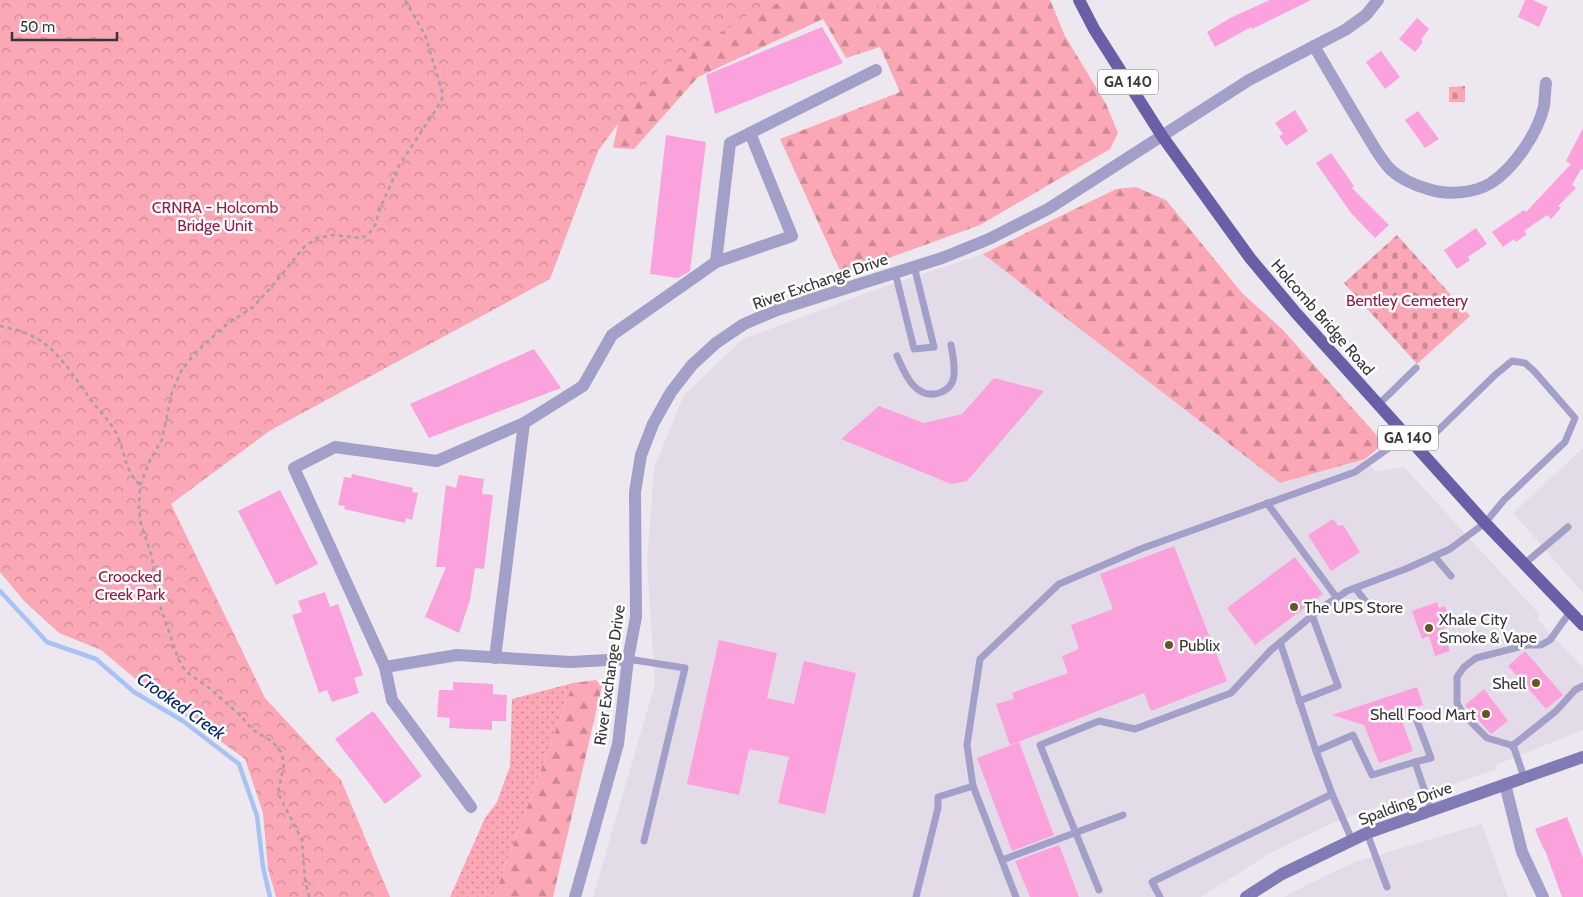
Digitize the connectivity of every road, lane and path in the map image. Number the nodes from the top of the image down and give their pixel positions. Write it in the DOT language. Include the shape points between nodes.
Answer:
graph roads {
  1 [pos="406,0"];
  2 [pos="1079,0"];
  3 [pos="1378,0"];
  4 [pos="1314,46"];
  5 [pos="876,70"];
  6 [pos="1546,83"];
  7 [pos="750,133"];
  8 [pos="1162,136"];
  9 [pos="716,262"];
  10 [pos="914,266"];
  11 [pos="895,272"];
  12 [pos="0,326"];
  13 [pos="951,345"];
  14 [pos="898,356"];
  15 [pos="1416,368"];
  16 [pos="1378,405"];
  17 [pos="524,423"];
  18 [pos="1406,436"];
  19 [pos="1419,449"];
  20 [pos="140,485"];
  21 [pos="1267,503"];
  22 [pos="1485,523"];
  23 [pos="1568,527"];
  24 [pos="1434,556"];
  25 [pos="1524,564"];
  26 [pos="1451,576"];
  27 [pos="1355,588"];
  28 [pos="1337,598"];
  29 [pos="1370,607"];
  30 [pos="1570,612"];
  31 [pos="1312,616"];
  32 [pos="1583,625"];
  33 [pos="1280,642"];
  34 [pos="495,658"];
  35 [pos="628,659"];
  36 [pos="385,667"];
  37 [pos="1583,686"];
  38 [pos="1299,701"];
  39 [pos="1417,721"];
  40 [pos="1512,746"];
  41 [pos="1316,751"];
  42 [pos="1583,756"];
  43 [pos="1415,762"];
  44 [pos="1524,777"];
  45 [pos="1505,784"];
  46 [pos="973,786"];
  47 [pos="1332,794"];
  48 [pos="471,807"];
  49 [pos="1431,810"];
  50 [pos="1123,815"];
  51 [pos="1076,832"];
  52 [pos="1367,833"];
  53 [pos="644,840"];
  54 [pos="1352,840"];
  55 [pos="1002,860"];
  56 [pos="1387,887"];
  57 [pos="1099,890"];
  58 [pos="309,897"];
  59 [pos="576,897"];
  60 [pos="916,897"];
  61 [pos="1016,897"];
  62 [pos="1160,897"];
  63 [pos="1246,897"];
  64 [pos="1543,897"];
  1 -- 20 [label="path" via="424,35 442,99 400,164 375,225 362,238 333,235 317,238 304,247 252,307 196,352 181,371 172,392 162,440"];
  2 -- 8 [label="main road, Holcomb Bridge Road / GA 140"];
  3 -- 4 [label="street, River Exchange Drive" via="1345,30"];
  4 -- 6 [label="street" via="1383,161 1402,178 1438,192 1456,193 1490,184 1505,171 1530,138 1544,107"];
  4 -- 8 [label="street, River Exchange Drive" via="1249,80"];
  5 -- 7 [label="street"];
  7 -- 9 [label="street" via="730,143"];
  7 -- 9 [label="street" via="792,236"];
  8 -- 10 [label="street, River Exchange Drive" via="1048,209 990,239"];
  8 -- 16 [label="main road, Holcomb Bridge Road / GA 140" via="1250,258"];
  9 -- 17 [label="street" via="612,335 583,386"];
  10 -- 11 [label="street, River Exchange Drive"];
  10 -- 11 [label="lane" via="934,347 914,349"];
  11 -- 35 [label="street, River Exchange Drive" via="744,324 710,348 671,392 641,455 635,492 636,617"];
  12 -- 20 [label="path" via="26,333 66,364 110,422 125,463"];
  13 -- 14 [label="lane" via="953,380 946,391 932,395 916,389"];
  15 -- 16 [label="lane"];
  16 -- 18 [label="main road, Holcomb Bridge Road / GA 140"];
  17 -- 34 [label="street"];
  17 -- 36 [label="street" via="437,460 335,446 294,468"];
  18 -- 19 [label="main road, Holcomb Bridge Road / GA 140"];
  18 -- 21 [label="lane" via="1355,472"];
  19 -- 22 [label="main road, Holcomb Bridge Road / GA 140"];
  19 -- 22 [label="lane" via="1512,361 1525,363 1548,385 1575,418 1571,429 1564,442"];
  20 -- 58 [label="path" via="139,511 152,557 156,594 178,658 188,673 216,693 253,730 273,742 282,752 284,764 278,793 302,840"];
  21 -- 28 [label="lane"];
  21 -- 46 [label="lane" via="1143,548 1059,584 987,653 980,660 967,746"];
  22 -- 24 [label="lane" via="1450,549"];
  22 -- 25 [label="main road, Holcomb Bridge Road / GA 140"];
  23 -- 25 [label="lane"];
  24 -- 26 [label="lane"];
  24 -- 27 [label="lane"];
  25 -- 30 [label="main road, Holcomb Bridge Road / GA 140"];
  27 -- 28 [label="lane"];
  27 -- 29 [label="lane"];
  28 -- 31 [label="lane"];
  30 -- 32 [label="main road, Holcomb Bridge Road / GA 140"];
  30 -- 40 [label="lane" via="1550,640 1541,645 1527,645 1476,658 1457,677 1457,703 1463,714 1487,738"];
  31 -- 33 [label="lane"];
  31 -- 38 [label="lane" via="1338,686"];
  33 -- 38 [label="lane"];
  33 -- 51 [label="lane" via="1231,693 1135,729 1099,721 1040,745"];
  34 -- 35 [label="street" via="570,662"];
  34 -- 36 [label="street" via="457,655"];
  35 -- 53 [label="lane" via="685,668"];
  35 -- 59 [label="street, River Exchange Drive" via="618,744"];
  36 -- 48 [label="street" via="392,700"];
  37 -- 40 [label="lane"];
  38 -- 41 [label="lane"];
  39 -- 43 [label="lane" via="1431,758"];
  40 -- 44 [label="lane"];
  41 -- 43 [label="lane" via="1353,736 1372,775"];
  41 -- 47 [label="lane"];
  42 -- 44 [label="main road, Spalding Drive"];
  43 -- 49 [label="lane"];
  44 -- 45 [label="main road, Spalding Drive"];
  45 -- 49 [label="main road, Spalding Drive"];
  45 -- 64 [label="street" via="1522,852"];
  46 -- 55 [label="lane"];
  46 -- 60 [label="lane" via="938,796 938,808"];
  47 -- 54 [label="lane"];
  47 -- 62 [label="lane" via="1152,882"];
  49 -- 52 [label="main road, Spalding Drive"];
  50 -- 51 [label="lane"];
  51 -- 55 [label="lane"];
  51 -- 57 [label="lane"];
  52 -- 54 [label="main road, Spalding Drive"];
  52 -- 56 [label="lane"];
  54 -- 63 [label="main road, Spalding Drive" via="1282,874"];
  55 -- 61 [label="lane"];
}
